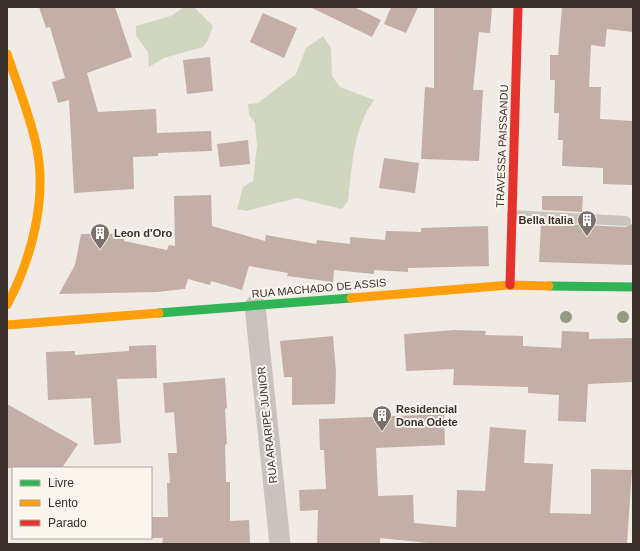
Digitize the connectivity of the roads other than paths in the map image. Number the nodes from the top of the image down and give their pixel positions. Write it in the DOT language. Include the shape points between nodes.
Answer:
graph roads {
  1 [pos="518,7"];
  2 [pos="7,54"];
  3 [pos="512,215"];
  4 [pos="626,221"];
  5 [pos="510,285"];
  6 [pos="633,287"];
  7 [pos="7,305"];
  8 [pos="255,306"];
  9 [pos="7,326"];
  10 [pos="280,544"];
  1 -- 3 [label="street, TRAVESSA PAISSANDU"];
  2 -- 7 [label="street" via="36,145 40,183 27,262"];
  3 -- 4 [label="lane"];
  3 -- 5 [label="street, TRAVESSA PAISSANDU"];
  5 -- 6 [label="street, RUA MACHADO DE ASSIS"];
  5 -- 8 [label="street, RUA MACHADO DE ASSIS"];
  8 -- 9 [label="street, RUA MACHADO DE ASSIS"];
  8 -- 10 [label="street, RUA ARARIPE JÚNIOR"];
}
